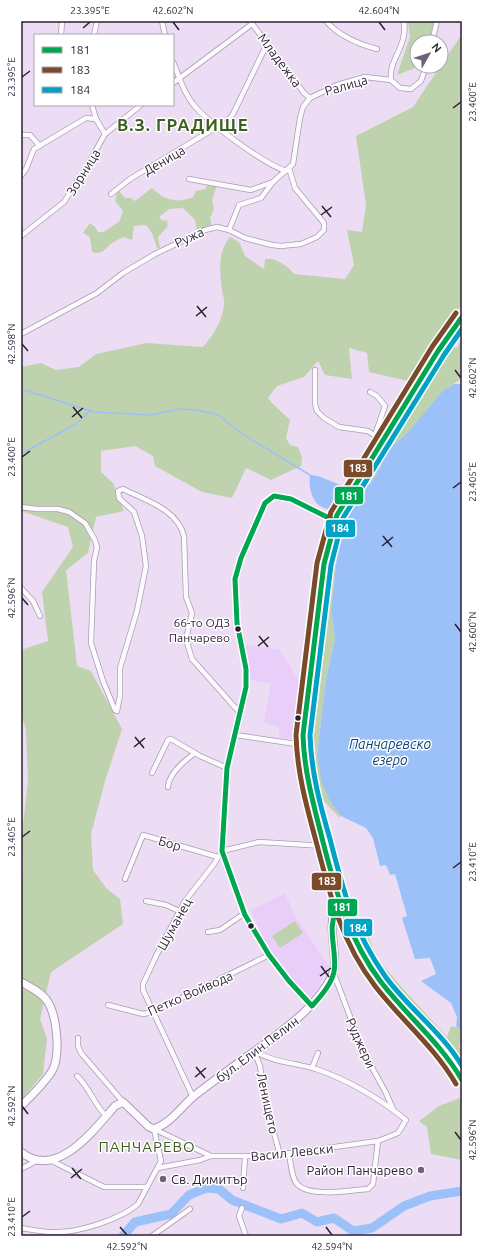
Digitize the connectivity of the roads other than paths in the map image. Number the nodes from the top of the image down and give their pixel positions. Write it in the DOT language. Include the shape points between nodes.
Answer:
graph roads {
  1 [pos="62,21"];
  2 [pos="97,21"];
  3 [pos="162,21"];
  4 [pos="326,21"];
  5 [pos="404,21"];
  6 [pos="437,21"];
  7 [pos="251,22"];
  8 [pos="61,34"];
  9 [pos="94,34"];
  10 [pos="165,34"];
  11 [pos="434,34"];
  12 [pos="267,44"];
  13 [pos="377,49"];
  14 [pos="174,64"];
  15 [pos="423,74"];
  16 [pos="180,79"];
  17 [pos="391,80"];
  18 [pos="174,82"];
  19 [pos="310,98"];
  20 [pos="92,106"];
  21 [pos="140,106"];
  22 [pos="96,119"];
  23 [pos="219,128"];
  24 [pos="105,134"];
  25 [pos="21,135"];
  26 [pos="40,146"];
  27 [pos="288,169"];
  28 [pos="21,176"];
  29 [pos="188,179"];
  30 [pos="273,182"];
  31 [pos="111,194"];
  32 [pos="229,230"];
  33 [pos="21,236"];
  34 [pos="462,317"];
  35 [pos="21,334"];
  36 [pos="315,370"];
  37 [pos="370,392"];
  38 [pos="375,435"];
  39 [pos="383,441"];
  40 [pos="21,507"];
  41 [pos="335,521"];
  42 [pos="21,588"];
  43 [pos="40,616"];
  44 [pos="240,713"];
  45 [pos="235,735"];
  46 [pos="303,745"];
  47 [pos="195,753"];
  48 [pos="227,768"];
  49 [pos="152,773"];
  50 [pos="168,788"];
  51 [pos="324,846"];
  52 [pos="222,851"];
  53 [pos="218,857"];
  54 [pos="125,879"];
  55 [pos="146,901"];
  56 [pos="340,906"];
  57 [pos="179,911"];
  58 [pos="245,915"];
  59 [pos="208,932"];
  60 [pos="269,955"];
  61 [pos="334,974"];
  62 [pos="21,982"];
  63 [pos="108,1005"];
  64 [pos="312,1006"];
  65 [pos="153,1012"];
  66 [pos="428,1033"];
  67 [pos="78,1038"];
  68 [pos="254,1052"];
  69 [pos="318,1053"];
  70 [pos="312,1068"];
  71 [pos="462,1071"];
  72 [pos="77,1076"];
  73 [pos="462,1080"];
  74 [pos="193,1097"];
  75 [pos="123,1102"];
  76 [pos="21,1106"];
  77 [pos="393,1110"];
  78 [pos="106,1116"];
  79 [pos="154,1129"];
  80 [pos="378,1141"];
  81 [pos="21,1152"];
  82 [pos="289,1154"];
  83 [pos="280,1155"];
  84 [pos="211,1156"];
  85 [pos="245,1157"];
  86 [pos="50,1160"];
  87 [pos="36,1161"];
  88 [pos="158,1168"];
  89 [pos="21,1169"];
  90 [pos="147,1187"];
  91 [pos="243,1188"];
  92 [pos="242,1208"];
  93 [pos="190,1209"];
  94 [pos="21,1228"];
  95 [pos="152,1236"];
  96 [pos="246,1236"];
  1 -- 8 [label="street"];
  2 -- 9 [label="street"];
  3 -- 10 [label="street"];
  4 -- 13 [label="street" via="358,44"];
  5 -- 17 [label="street" via="404,38 392,68"];
  6 -- 11 [label="street"];
  7 -- 12 [label="street, Младежка"];
  7 -- 16 [label="street"];
  12 -- 19 [label="street, Младежка"];
  12 -- 23 [label="street, Деница" via="233,114"];
  14 -- 16 [label="street"];
  15 -- 17 [label="street" via="421,81 411,89 400,88"];
  16 -- 18 [label="street"];
  16 -- 23 [label="street" via="192,103"];
  17 -- 19 [label="street, Ралица" via="365,77 328,88"];
  19 -- 27 [label="street, Ралица" via="301,112 294,160"];
  20 -- 22 [label="street"];
  21 -- 24 [label="street, Зорница"];
  22 -- 24 [label="street"];
  22 -- 26 [label="street" via="86,118"];
  23 -- 27 [label="street" via="263,158"];
  23 -- 31 [label="street, Деница" via="130,179"];
  24 -- 33 [label="street, Зорница" via="64,202"];
  25 -- 26 [label="street" via="30,136"];
  26 -- 28 [label="street" via="31,153 28,165"];
  27 -- 30 [label="street"];
  27 -- 32 [label="street, Ружа" via="295,188 324,223 324,230 317,237 301,244 281,246 252,240"];
  29 -- 30 [label="street" via="251,190"];
  30 -- 32 [label="street" via="261,198 239,205"];
  32 -- 35 [label="street, Ружа" via="212,228 194,234"];
  34 -- 39 [label="main road"];
  36 -- 38 [label="street" via="317,411 339,428 362,429"];
  37 -- 38 [label="street" via="385,406"];
  38 -- 39 [label="street"];
  39 -- 41 [label="main road"];
  40 -- 44 [label="street" via="69,512 85,523 97,547 94,561 91,643 102,681 115,710 119,709 120,668 137,611 146,566 142,536 134,512 117,495 120,488 158,506 180,524 184,537 186,597 192,613 186,639 189,653"];
  41 -- 44 [label="street" via="278,496 265,503 235,580 237,623 246,669 246,687"];
  41 -- 46 [label="main road" via="324,564"];
  42 -- 43 [label="street" via="33,601"];
  44 -- 45 [label="street"];
  45 -- 46 [label="street"];
  45 -- 48 [label="street"];
  46 -- 51 [label="main road" via="306,779"];
  47 -- 48 [label="street"];
  47 -- 49 [label="street" via="171,738"];
  47 -- 50 [label="street" via="172,775"];
  48 -- 52 [label="street"];
  51 -- 52 [label="street" via="259,842"];
  51 -- 56 [label="main road"];
  52 -- 53 [label="street, Шуманец"];
  52 -- 58 [label="street"];
  53 -- 54 [label="street, Бор" via="143,836"];
  53 -- 57 [label="street, Шуманец"];
  55 -- 57 [label="street"];
  56 -- 61 [label="main road, бул. Елин Пелин" via="332,918"];
  56 -- 66 [label="main road" via="367,963 389,992"];
  57 -- 65 [label="street, Шуманец" via="143,984 143,990"];
  58 -- 59 [label="street" via="220,930"];
  58 -- 60 [label="street"];
  60 -- 64 [label="street"];
  60 -- 65 [label="street, Петко Войвода"];
  61 -- 64 [label="main road, бул. Елин Пелин"];
  61 -- 77 [label="street, Руджери" via="363,1051"];
  62 -- 76 [label="main road" via="47,1001 51,1009 57,1050 52,1070"];
  63 -- 65 [label="street, Петко Войвода" via="143,1014"];
  64 -- 68 [label="main road, бул. Елин Пелин"];
  65 -- 74 [label="street, Шуманец"];
  66 -- 71 [label="main road" via="454,1058"];
  66 -- 73 [label="main road" via="451,1061"];
  67 -- 75 [label="street, Васил Левски" via="81,1053"];
  68 -- 70 [label="street" via="264,1057"];
  68 -- 74 [label="main road, бул. Елин Пелин"];
  68 -- 83 [label="street, Ленището" via="260,1066 265,1100"];
  69 -- 70 [label="street"];
  70 -- 77 [label="street" via="352,1084"];
  72 -- 78 [label="street"];
  74 -- 79 [label="main road, бул. Елин Пелин" via="165,1123"];
  75 -- 78 [label="main road"];
  75 -- 79 [label="main road, Васил Левски" via="148,1127"];
  77 -- 80 [label="street, Васил Левски" via="406,1120 398,1133"];
  78 -- 86 [label="main road" via="77,1148"];
  79 -- 84 [label="street, Васил Левски"];
  79 -- 88 [label="street" via="161,1154"];
  80 -- 82 [label="street, Васил Левски"];
  80 -- 82 [label="street" via="373,1184 368,1189 318,1192 304,1189 296,1183"];
  81 -- 87 [label="main road"];
  82 -- 83 [label="street, Васил Левски"];
  83 -- 85 [label="street, Васил Левски"];
  84 -- 85 [label="street, Васил Левски"];
  84 -- 88 [label="street"];
  85 -- 91 [label="street"];
  86 -- 87 [label="main road"];
  86 -- 90 [label="street" via="104,1187"];
  87 -- 89 [label="street"];
  88 -- 90 [label="street"];
  90 -- 94 [label="street" via="138,1204 132,1209 92,1226 58,1232"];
  92 -- 96 [label="street" via="239,1216"];
  93 -- 95 [label="street"];
}
